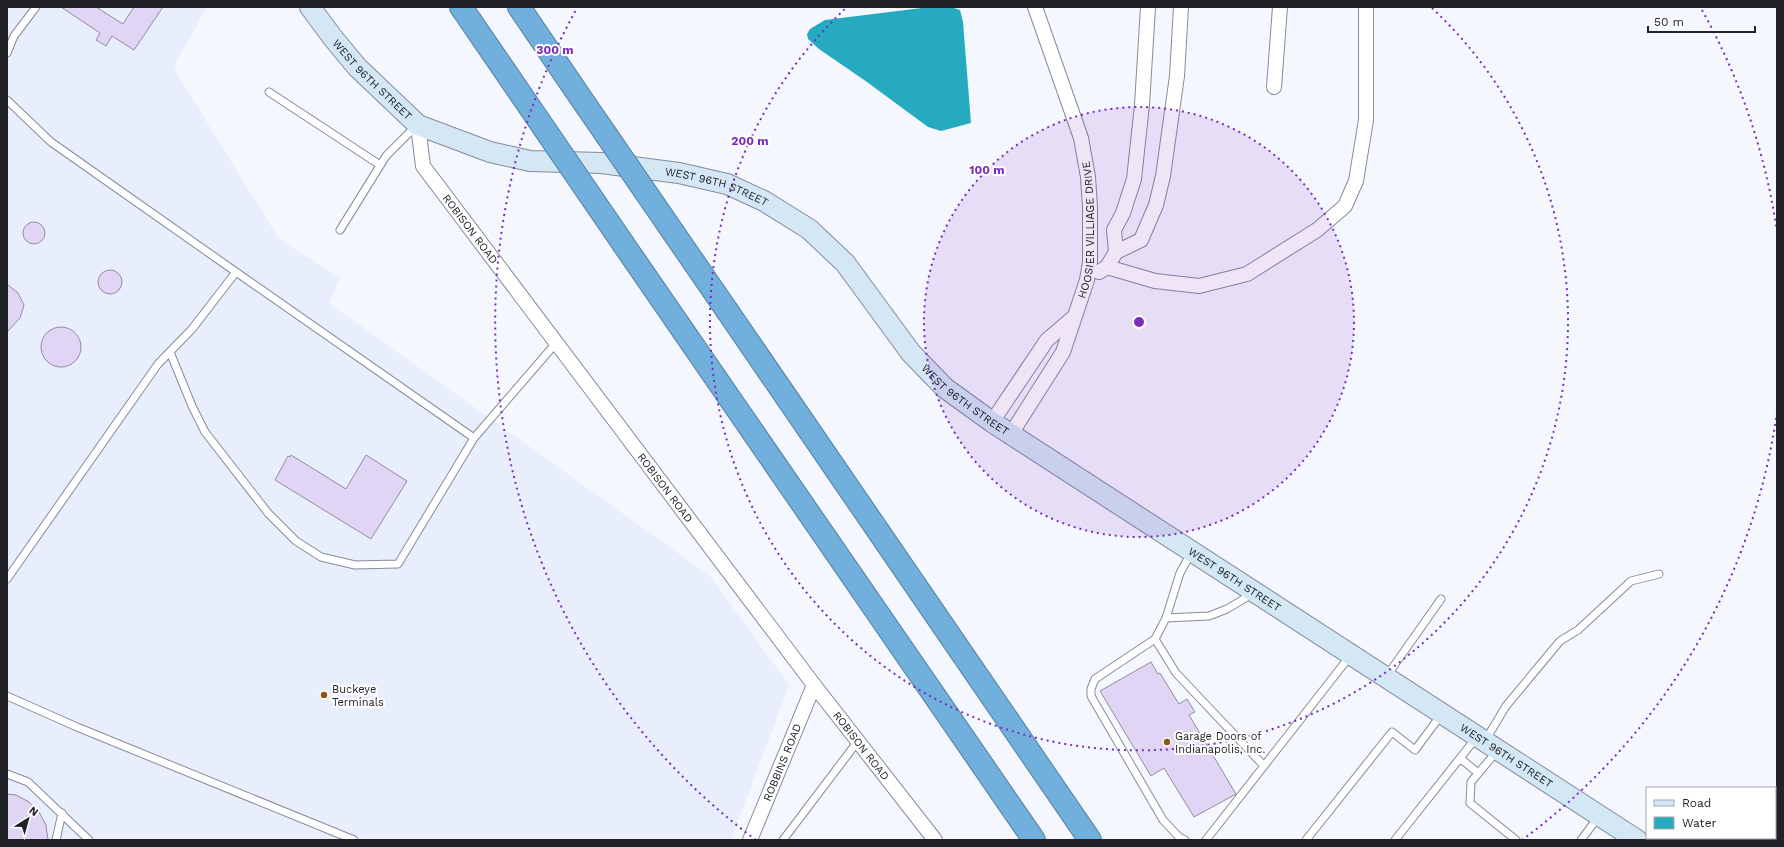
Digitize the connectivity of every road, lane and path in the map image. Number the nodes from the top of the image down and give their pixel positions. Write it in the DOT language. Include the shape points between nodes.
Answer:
graph roads {
  1 [pos="36,7"];
  2 [pos="310,7"];
  3 [pos="518,7"];
  4 [pos="1035,7"];
  5 [pos="1148,7"];
  6 [pos="1181,7"];
  7 [pos="1280,7"];
  8 [pos="1366,7"];
  9 [pos="466,14"];
  10 [pos="7,53"];
  11 [pos="1274,87"];
  12 [pos="269,92"];
  13 [pos="7,100"];
  14 [pos="418,125"];
  15 [pos="380,165"];
  16 [pos="340,230"];
  17 [pos="1116,252"];
  18 [pos="1107,267"];
  19 [pos="236,272"];
  20 [pos="1087,280"];
  21 [pos="1075,316"];
  22 [pos="556,343"];
  23 [pos="170,352"];
  24 [pos="992,422"];
  25 [pos="1011,434"];
  26 [pos="474,438"];
  27 [pos="1192,551"];
  28 [pos="1659,574"];
  29 [pos="7,579"];
  30 [pos="1255,592"];
  31 [pos="1441,599"];
  32 [pos="1166,618"];
  33 [pos="1155,639"];
  34 [pos="1351,654"];
  35 [pos="1386,677"];
  36 [pos="814,685"];
  37 [pos="7,696"];
  38 [pos="1442,713"];
  39 [pos="858,741"];
  40 [pos="1487,742"];
  41 [pos="1460,758"];
  42 [pos="1264,766"];
  43 [pos="1478,773"];
  44 [pos="7,774"];
  45 [pos="62,813"];
  46 [pos="1599,815"];
  47 [pos="56,840"];
  48 [pos="89,840"];
  49 [pos="354,840"];
  50 [pos="750,840"];
  51 [pos="783,840"];
  52 [pos="935,840"];
  53 [pos="1034,840"];
  54 [pos="1090,840"];
  55 [pos="1185,840"];
  56 [pos="1206,840"];
  57 [pos="1306,840"];
  58 [pos="1395,840"];
  59 [pos="1516,840"];
  60 [pos="1581,840"];
  61 [pos="1637,840"];
  1 -- 10 [label="lane" via="14,36"];
  2 -- 14 [label="street, WEST 96TH STREET" via="357,67"];
  3 -- 54 [label="highway, bridge"];
  4 -- 20 [label="street, HOOSIER VILLIAGE DRIVE" via="1076,125 1084,157 1091,221"];
  5 -- 17 [label="street" via="1134,179 1124,213 1114,230"];
  6 -- 17 [label="street" via="1177,76 1163,176 1156,205 1141,240"];
  7 -- 11 [label="street"];
  8 -- 18 [label="street" via="1366,120 1356,181 1345,206 1317,230 1247,274 1199,286 1155,281"];
  9 -- 53 [label="highway, bridge"];
  12 -- 15 [label="lane"];
  13 -- 19 [label="lane" via="50,142"];
  14 -- 15 [label="lane"];
  14 -- 22 [label="street, ROBISON ROAD" via="423,166"];
  14 -- 24 [label="street, WEST 96TH STREET" via="496,154 530,161 601,163 679,173 726,184 764,201 809,229 845,264 911,353 945,388"];
  15 -- 16 [label="lane"];
  17 -- 18 [label="street"];
  18 -- 20 [label="street"];
  19 -- 23 [label="lane" via="192,329"];
  19 -- 26 [label="lane"];
  20 -- 21 [label="street, HOOSIER VILLIAGE DRIVE"];
  21 -- 24 [label="street" via="1047,340"];
  21 -- 25 [label="street, HOOSIER VILLIAGE DRIVE" via="1063,352"];
  22 -- 26 [label="lane"];
  22 -- 36 [label="street, ROBISON ROAD"];
  23 -- 26 [label="lane" via="205,432 268,513 296,541 321,556 355,565 398,564"];
  23 -- 29 [label="lane" via="153,371"];
  24 -- 25 [label="street, WEST 96TH STREET"];
  25 -- 27 [label="street, WEST 96TH STREET"];
  27 -- 30 [label="street, WEST 96TH STREET"];
  27 -- 32 [label="lane" via="1180,573"];
  28 -- 40 [label="lane" via="1631,581 1578,630 1560,641 1506,706"];
  30 -- 32 [label="lane" via="1227,609 1209,616"];
  30 -- 34 [label="street, WEST 96TH STREET"];
  31 -- 35 [label="lane"];
  32 -- 33 [label="lane"];
  33 -- 42 [label="lane" via="1176,673"];
  33 -- 55 [label="lane" via="1095,679 1091,696 1163,820"];
  34 -- 35 [label="street, WEST 96TH STREET"];
  34 -- 42 [label="lane"];
  35 -- 38 [label="street, WEST 96TH STREET"];
  36 -- 39 [label="street, ROBISON ROAD"];
  36 -- 50 [label="street, ROBBINS ROAD"];
  37 -- 49 [label="lane" via="76,727"];
  38 -- 40 [label="street, WEST 96TH STREET"];
  38 -- 57 [label="lane" via="1415,750 1392,732"];
  39 -- 51 [label="lane"];
  39 -- 52 [label="street, ROBISON ROAD"];
  40 -- 41 [label="lane"];
  40 -- 43 [label="lane"];
  40 -- 46 [label="street, WEST 96TH STREET"];
  41 -- 43 [label="lane"];
  41 -- 58 [label="lane"];
  42 -- 56 [label="lane"];
  43 -- 59 [label="lane" via="1471,782 1470,803"];
  44 -- 45 [label="lane" via="28,782"];
  45 -- 47 [label="lane"];
  45 -- 48 [label="lane"];
  46 -- 60 [label="lane"];
  46 -- 61 [label="street, WEST 96TH STREET"];
}
